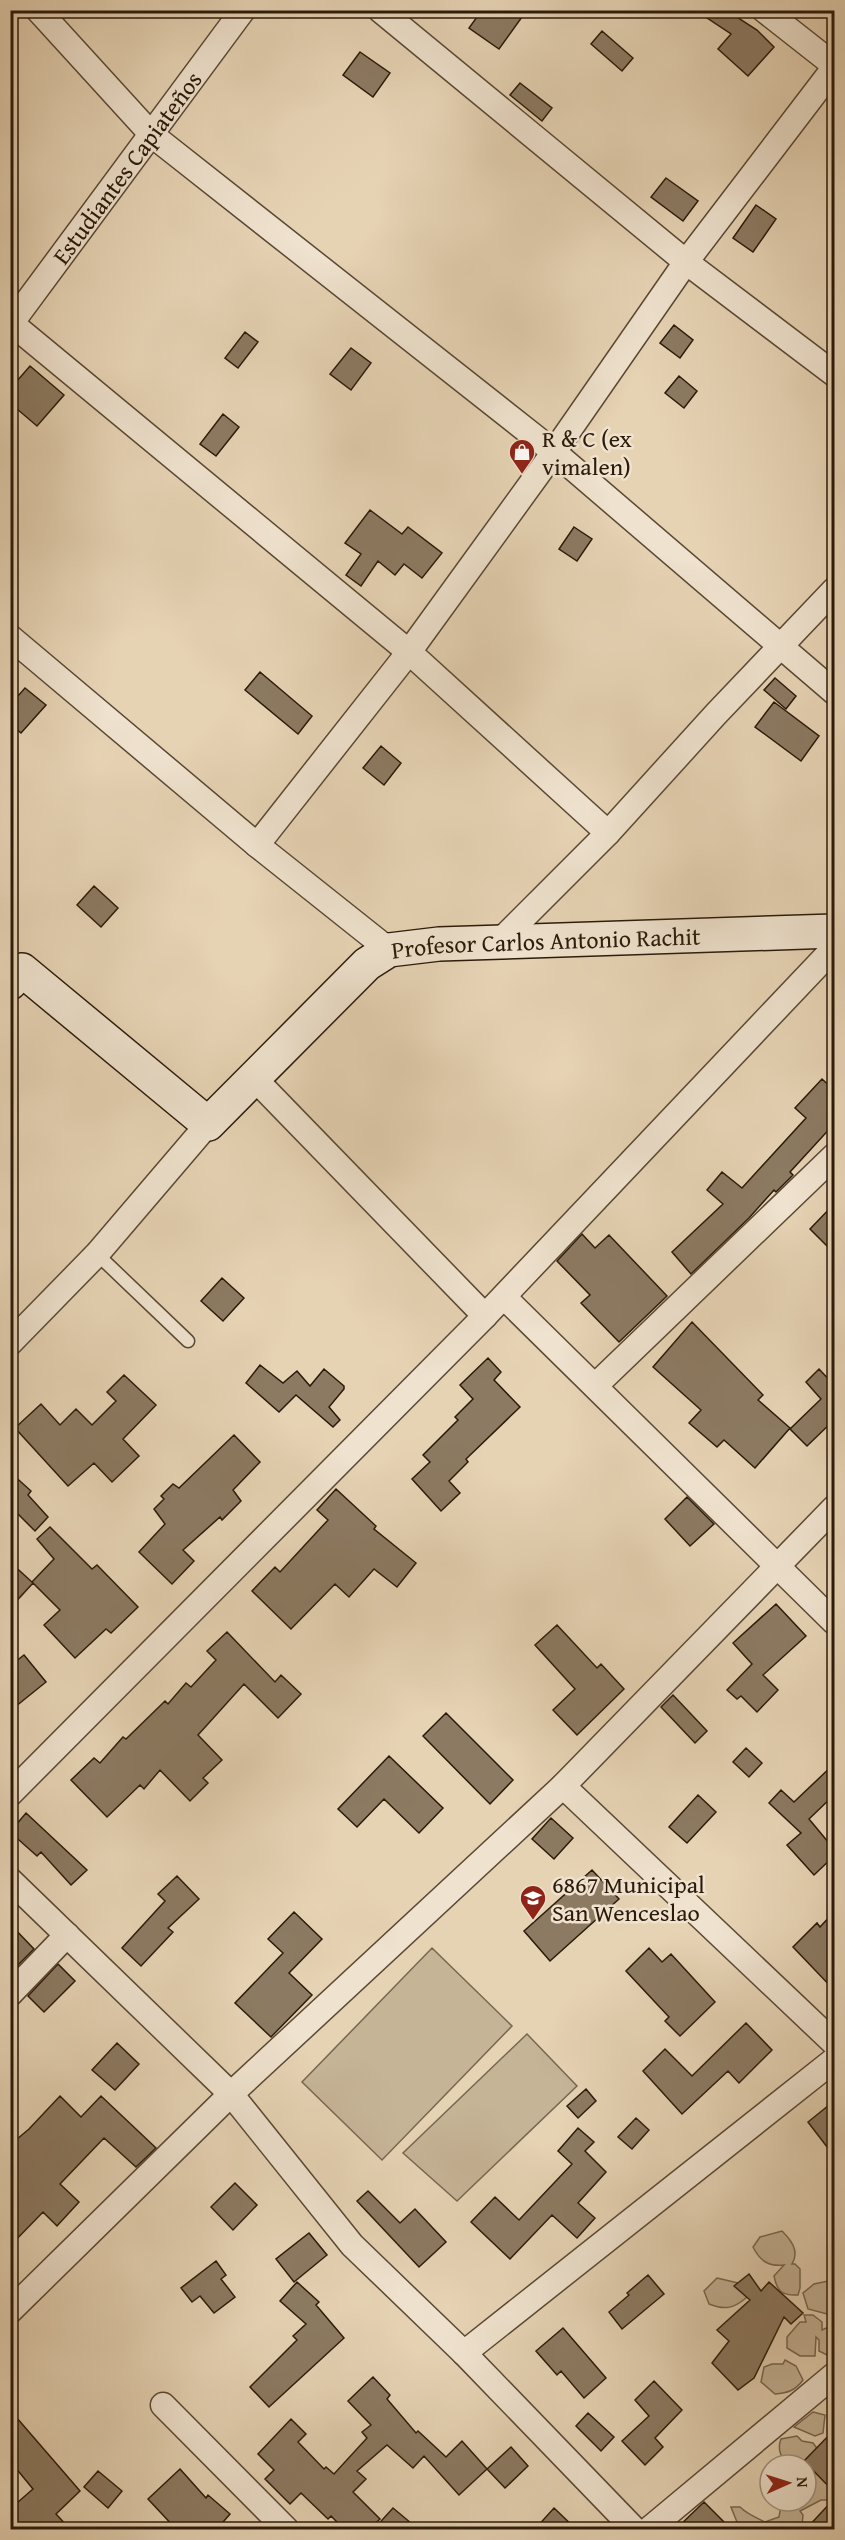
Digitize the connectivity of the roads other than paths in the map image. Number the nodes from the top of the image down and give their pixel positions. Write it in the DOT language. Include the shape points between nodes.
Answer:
graph roads {
  1 [pos="38,10"];
  2 [pos="243,10"];
  3 [pos="380,10"];
  4 [pos="764,10"];
  5 [pos="834,66"];
  6 [pos="152,135"];
  7 [pos="686,262"];
  8 [pos="11,324"];
  9 [pos="834,374"];
  10 [pos="554,452"];
  11 [pos="834,591"];
  12 [pos="10,637"];
  13 [pos="781,648"];
  14 [pos="409,652"];
  15 [pos="834,692"];
  16 [pos="608,833"];
  17 [pos="257,845"];
  18 [pos="834,932"];
  19 [pos="500,941"];
  20 [pos="834,948"];
  21 [pos="389,950"];
  22 [pos="16,977"];
  23 [pos="253,1077"];
  24 [pos="208,1124"];
  25 [pos="834,1156"];
  26 [pos="97,1254"];
  27 [pos="504,1297"];
  28 [pos="486,1316"];
  29 [pos="189,1341"];
  30 [pos="10,1344"];
  31 [pos="595,1386"];
  32 [pos="834,1508"];
  33 [pos="778,1566"];
  34 [pos="834,1622"];
  35 [pos="563,1786"];
  36 [pos="10,1794"];
  37 [pos="10,1880"];
  38 [pos="67,1935"];
  39 [pos="10,1994"];
  40 [pos="834,2043"];
  41 [pos="834,2060"];
  42 [pos="231,2094"];
  43 [pos="10,2312"];
  44 [pos="464,2354"];
  45 [pos="834,2375"];
  46 [pos="163,2405"];
  47 [pos="277,2526"];
  48 [pos="635,2529"];
  49 [pos="648,2529"];
  1 -- 6 [label="street"];
  2 -- 6 [label="street, Estudiantes Capiateños"];
  3 -- 7 [label="street"];
  4 -- 5 [label="street"];
  5 -- 7 [label="street"];
  6 -- 8 [label="street, Estudiantes Capiateños"];
  6 -- 10 [label="street"];
  7 -- 9 [label="street"];
  7 -- 10 [label="street"];
  8 -- 14 [label="street"];
  10 -- 13 [label="street"];
  10 -- 14 [label="street"];
  11 -- 13 [label="street"];
  12 -- 17 [label="street"];
  13 -- 15 [label="street"];
  13 -- 16 [label="street"];
  14 -- 16 [label="street"];
  14 -- 17 [label="street"];
  16 -- 19 [label="street"];
  17 -- 21 [label="street"];
  18 -- 19 [label="main road, Profesor Carlos Antonio Rachit"];
  19 -- 21 [label="main road, Profesor Carlos Antonio Rachit"];
  20 -- 27 [label="street"];
  21 -- 23 [label="main road, Profesor Carlos Antonio Rachit" via="367,964"];
  22 -- 24 [label="main road"];
  23 -- 24 [label="main road, Profesor Carlos Antonio Rachit"];
  23 -- 28 [label="street"];
  24 -- 26 [label="street"];
  25 -- 31 [label="street"];
  26 -- 29 [label="lane"];
  26 -- 30 [label="street"];
  27 -- 28 [label="street"];
  27 -- 31 [label="street"];
  28 -- 36 [label="street"];
  31 -- 33 [label="street"];
  32 -- 33 [label="street"];
  33 -- 34 [label="street"];
  33 -- 35 [label="street"];
  35 -- 40 [label="street"];
  35 -- 42 [label="street"];
  37 -- 38 [label="street"];
  38 -- 39 [label="street"];
  38 -- 42 [label="street"];
  41 -- 44 [label="street"];
  42 -- 43 [label="street"];
  42 -- 44 [label="street" via="352,2245"];
  44 -- 48 [label="street"];
  45 -- 49 [label="street"];
  46 -- 47 [label="street"];
}
